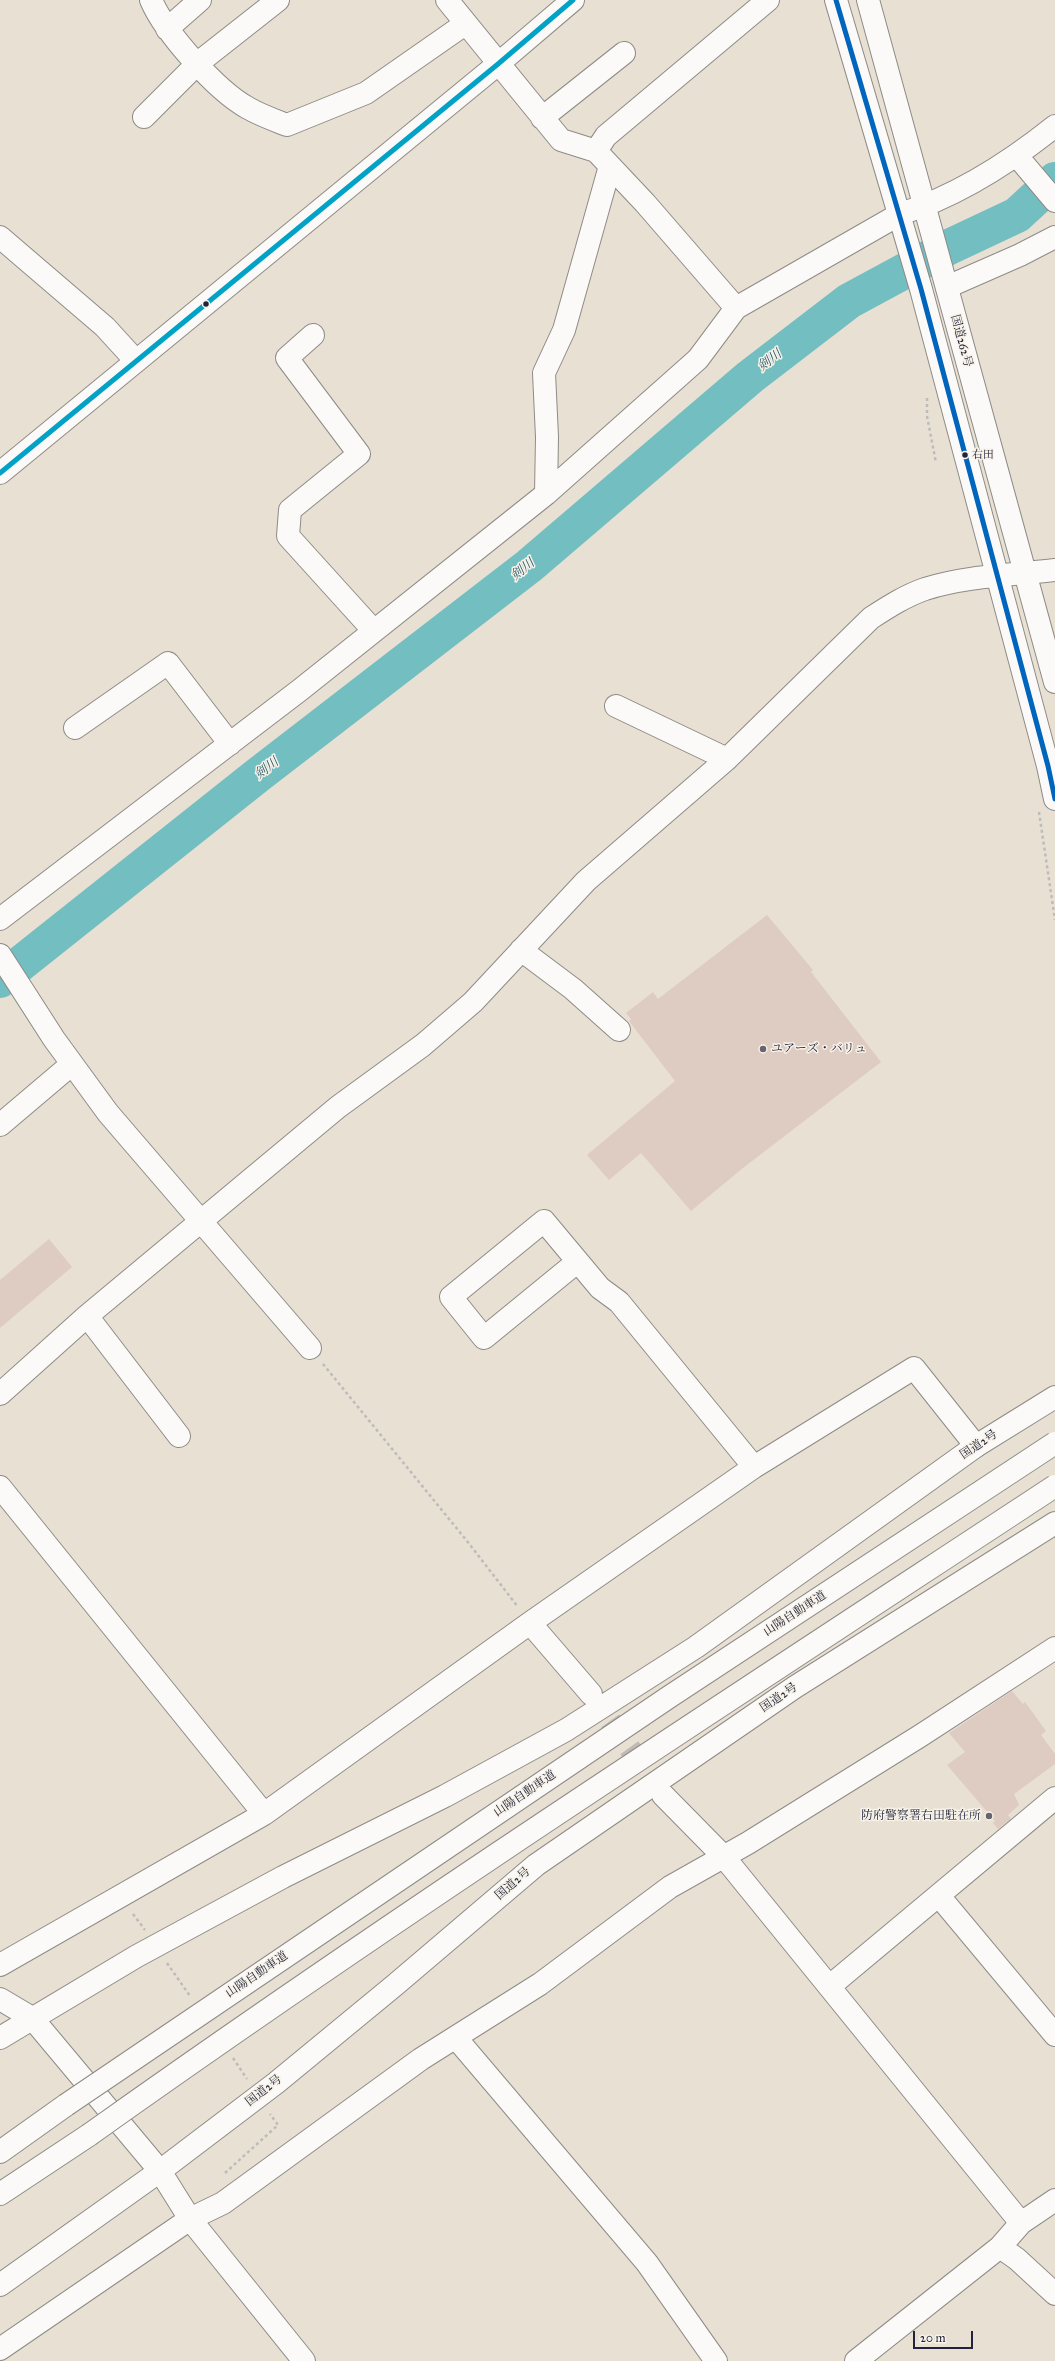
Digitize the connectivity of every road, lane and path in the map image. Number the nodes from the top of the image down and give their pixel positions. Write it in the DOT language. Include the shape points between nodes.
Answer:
graph roads {
  1 [pos="151,0"];
  2 [pos="200,0"];
  3 [pos="278,0"];
  4 [pos="447,0"];
  5 [pos="573,0"];
  6 [pos="768,0"];
  7 [pos="836,0"];
  8 [pos="868,0"];
  9 [pos="465,24"];
  10 [pos="167,29"];
  11 [pos="624,53"];
  12 [pos="198,63"];
  13 [pos="498,64"];
  14 [pos="144,117"];
  15 [pos="542,118"];
  16 [pos="1055,126"];
  17 [pos="1017,156"];
  18 [pos="603,159"];
  19 [pos="1055,201"];
  20 [pos="926,212"];
  21 [pos="901,220"];
  22 [pos="1055,236"];
  23 [pos="0,237"];
  24 [pos="946,283"];
  25 [pos="736,308"];
  26 [pos="313,335"];
  27 [pos="136,361"];
  28 [pos="0,473"];
  29 [pos="546,494"];
  30 [pos="1055,570"];
  31 [pos="1025,573"];
  32 [pos="998,576"];
  33 [pos="374,631"];
  34 [pos="1055,682"];
  35 [pos="616,706"];
  36 [pos="75,728"];
  37 [pos="230,744"];
  38 [pos="727,759"];
  39 [pos="1055,799"];
  40 [pos="0,919"];
  41 [pos="521,950"];
  42 [pos="5,962"];
  43 [pos="619,1030"];
  44 [pos="72,1064"];
  45 [pos="0,1125"];
  46 [pos="202,1220"];
  47 [pos="577,1262"];
  48 [pos="87,1316"];
  49 [pos="310,1348"];
  50 [pos="0,1394"];
  51 [pos="1055,1397"];
  52 [pos="179,1436"];
  53 [pos="1055,1443"];
  54 [pos="976,1446"];
  55 [pos="754,1467"];
  56 [pos="1055,1486"];
  57 [pos="0,1487"];
  58 [pos="1055,1523"];
  59 [pos="530,1623"];
  60 [pos="1055,1648"];
  61 [pos="591,1694"];
  62 [pos="663,1795"];
  63 [pos="1055,1798"];
  64 [pos="264,1814"];
  65 [pos="724,1857"];
  66 [pos="939,1896"];
  67 [pos="0,1965"];
  68 [pos="830,1986"];
  69 [pos="0,1999"];
  70 [pos="32,2018"];
  71 [pos="1055,2034"];
  72 [pos="0,2038"];
  73 [pos="456,2038"];
  74 [pos="269,2112"];
  75 [pos="0,2152"];
  76 [pos="160,2170"];
  77 [pos="223,2175"];
  78 [pos="0,2194"];
  79 [pos="1055,2200"];
  80 [pos="190,2219"];
  81 [pos="1021,2223"];
  82 [pos="1000,2247"];
  83 [pos="0,2284"];
  84 [pos="1055,2294"];
  85 [pos="0,2349"];
  86 [pos="304,2361"];
  87 [pos="716,2361"];
  88 [pos="856,2361"];
  1 -- 10 [label="main road"];
  2 -- 10 [label="main road"];
  3 -- 12 [label="main road"];
  4 -- 9 [label="main road"];
  5 -- 13 [label="main road"];
  6 -- 18 [label="main road" via="606,136"];
  7 -- 21 [label="main road, 国道262号"];
  8 -- 20 [label="main road, 国道262号"];
  9 -- 12 [label="main road" via="366,93 287,125 248,108 210,78"];
  9 -- 13 [label="main road"];
  10 -- 12 [label="main road"];
  11 -- 15 [label="main road"];
  12 -- 14 [label="main road"];
  13 -- 15 [label="main road"];
  13 -- 27 [label="main road"];
  15 -- 18 [label="main road" via="562,140"];
  16 -- 17 [label="main road"];
  17 -- 19 [label="main road"];
  17 -- 20 [label="main road"];
  18 -- 25 [label="main road" via="645,203"];
  18 -- 29 [label="main road" via="564,330 544,374"];
  20 -- 21 [label="main road"];
  20 -- 24 [label="main road, 国道262号"];
  21 -- 25 [label="main road"];
  21 -- 32 [label="main road, 国道262号"];
  22 -- 24 [label="main road" via="1020,255"];
  23 -- 27 [label="main road" via="105,327"];
  24 -- 31 [label="main road, 国道262号"];
  25 -- 29 [label="main road" via="698,359"];
  26 -- 33 [label="main road" via="288,358 359,454 290,510 288,536"];
  27 -- 28 [label="main road"];
  29 -- 33 [label="main road"];
  30 -- 31 [label="main road"];
  31 -- 32 [label="main road"];
  31 -- 34 [label="main road, 国道262号"];
  32 -- 38 [label="main road" via="924,589 896,602 871,618"];
  32 -- 39 [label="main road, 国道262号"];
  33 -- 37 [label="main road"];
  35 -- 38 [label="main road"];
  36 -- 37 [label="main road" via="168,663"];
  37 -- 40 [label="main road"];
  38 -- 41 [label="main road" via="586,881"];
  41 -- 43 [label="main road" via="573,989"];
  41 -- 46 [label="main road" via="473,1002 423,1045 338,1107"];
  42 -- 44 [label="main road"];
  44 -- 45 [label="main road"];
  44 -- 46 [label="main road" via="108,1113"];
  46 -- 48 [label="main road"];
  46 -- 49 [label="main road"];
  47 -- 47 [label="main road" via="484,1338 451,1298 544,1221"];
  47 -- 55 [label="main road" via="600,1288 618,1302"];
  48 -- 50 [label="main road"];
  48 -- 52 [label="main road"];
  49 -- 59 [label="path" via="467,1540"];
  51 -- 54 [label="main road, 国道2号"];
  53 -- 75 [label="main road, 山陽自動車道, bridge" via="669,1697"];
  54 -- 55 [label="main road" via="914,1368"];
  54 -- 70 [label="main road, 国道2号" via="696,1647 566,1730 446,1796 283,1877 137,1956"];
  55 -- 59 [label="main road"];
  56 -- 78 [label="main road, bridge" via="236,2030 89,2135"];
  57 -- 64 [label="main road"];
  58 -- 76 [label="main road, 国道2号" via="795,1687 536,1865 294,2068"];
  59 -- 61 [label="main road"];
  59 -- 64 [label="main road"];
  60 -- 65 [label="main road" via="920,1736"];
  62 -- 65 [label="main road"];
  63 -- 66 [label="main road"];
  64 -- 67 [label="main road"];
  65 -- 68 [label="main road"];
  65 -- 73 [label="main road" via="670,1887 540,1984"];
  66 -- 68 [label="main road"];
  66 -- 71 [label="main road"];
  68 -- 81 [label="main road"];
  69 -- 70 [label="main road"];
  70 -- 72 [label="main road, 国道2号"];
  70 -- 76 [label="main road"];
  73 -- 80 [label="main road" via="421,2059 223,2203"];
  73 -- 87 [label="main road" via="647,2263"];
  74 -- 77 [label="path" via="278,2125"];
  76 -- 80 [label="main road"];
  76 -- 83 [label="main road, 国道2号"];
  79 -- 81 [label="main road"];
  80 -- 85 [label="main road"];
  80 -- 86 [label="main road"];
  81 -- 82 [label="main road"];
  82 -- 84 [label="main road"];
  82 -- 88 [label="main road"];
}
